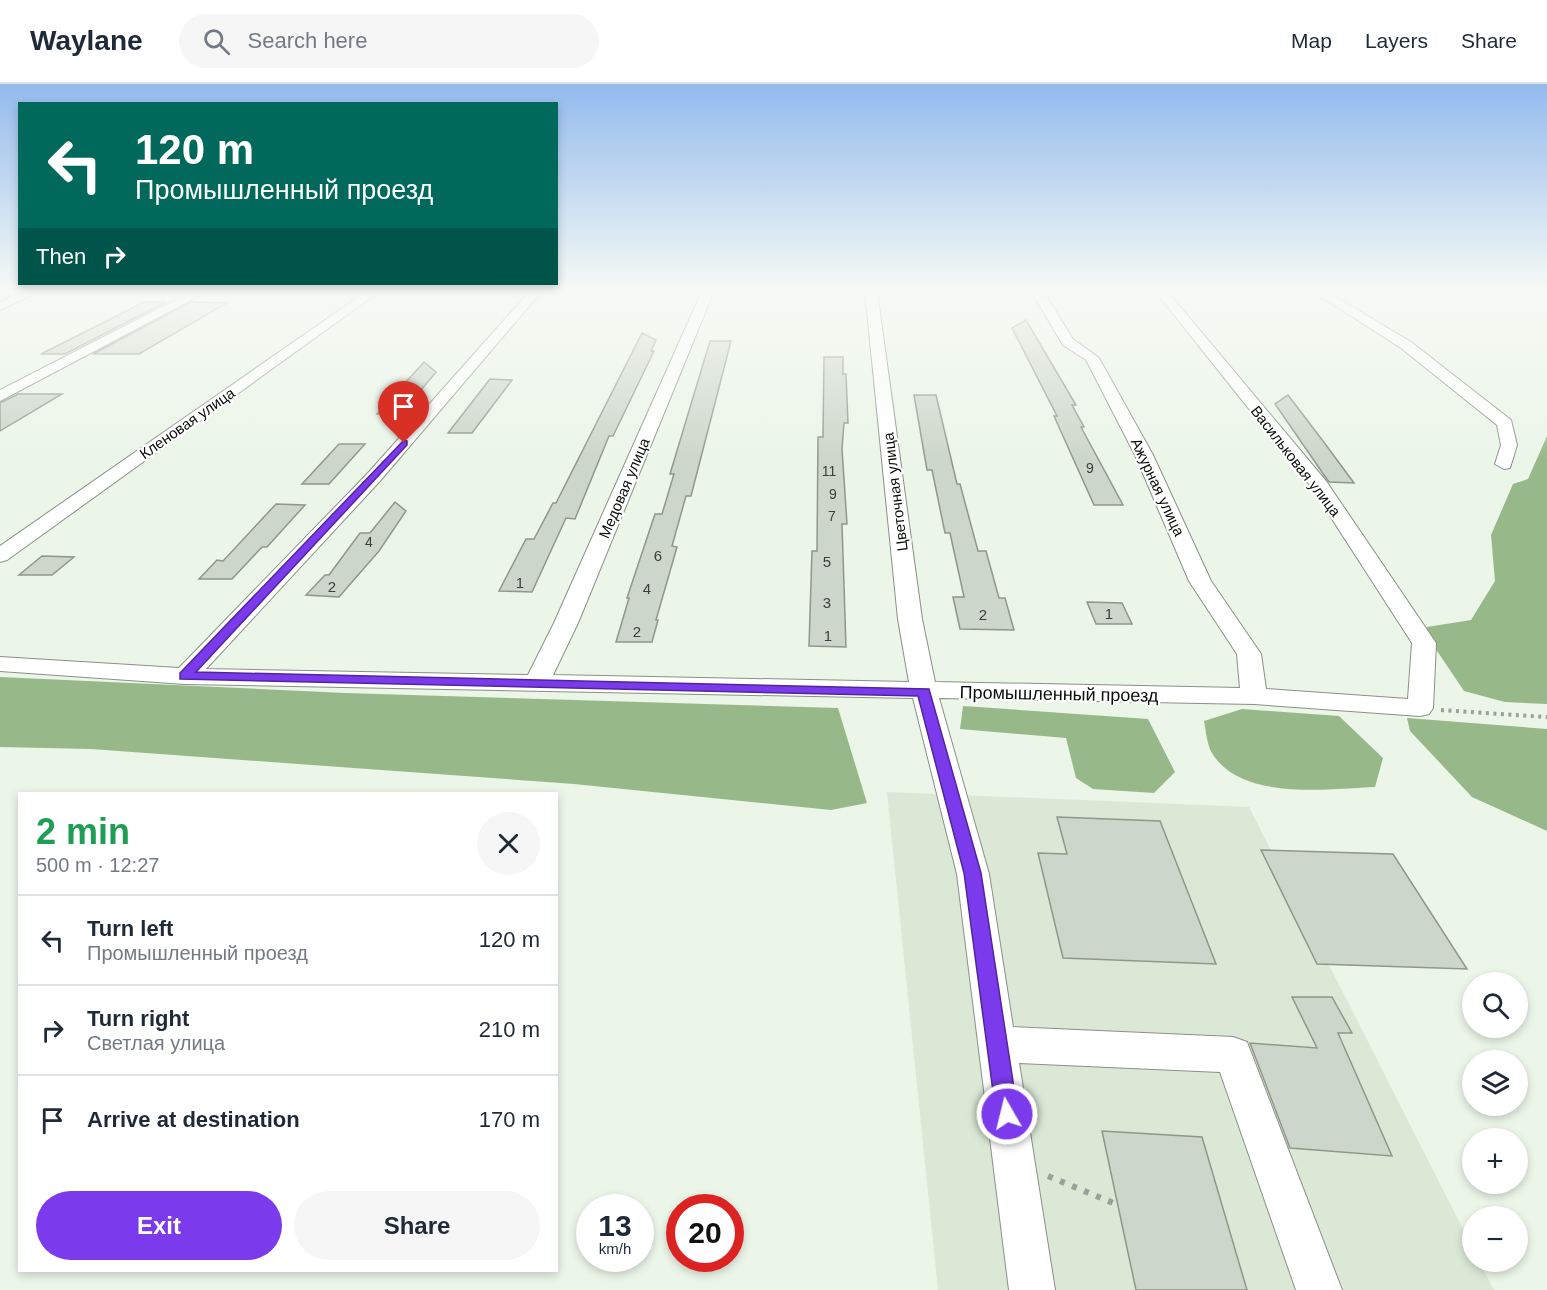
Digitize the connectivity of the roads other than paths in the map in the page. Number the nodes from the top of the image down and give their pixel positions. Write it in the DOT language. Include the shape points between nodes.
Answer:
graph roads {
  1 [pos="94,347"];
  2 [pos="295,347"];
  3 [pos="488,347"];
  4 [pos="684,347"];
  5 [pos="879,347"];
  6 [pos="1076,347"];
  7 [pos="1206,347"];
  8 [pos="1409,347"];
  9 [pos="0,396"];
  10 [pos="1504,464"];
  11 [pos="0,556"];
  12 [pos="0,664"];
  13 [pos="185,676"];
  14 [pos="537,683"];
  15 [pos="924,692"];
  16 [pos="1254,696"];
  17 [pos="1420,708"];
  18 [pos="997,1044"];
  19 [pos="1032,1290"];
  20 [pos="1318,1290"];
  1 -- 9 [label="street"];
  2 -- 11 [label="street, Кленовая улица"];
  3 -- 13 [label="street" via="374,477"];
  4 -- 14 [label="street, Медовая улица"];
  5 -- 15 [label="street, Цветочная улица" via="910,619"];
  6 -- 16 [label="street, Ажурная улица" via="1092,358 1129,426 1200,580 1249,654"];
  7 -- 17 [label="street, Васильковая улица" via="1318,485 1424,643"];
  8 -- 10 [label="street" via="1505,423 1509,446"];
  12 -- 13 [label="street, Промышленный проезд"];
  13 -- 14 [label="street, Промышленный проезд"];
  14 -- 15 [label="street, Промышленный проезд"];
  15 -- 16 [label="street, Промышленный проезд"];
  15 -- 18 [label="street, Цветочная улица" via="973,873"];
  16 -- 17 [label="street, Промышленный проезд"];
  18 -- 19 [label="street, Цветочная улица"];
  18 -- 20 [label="street" via="1233,1055"];
}
